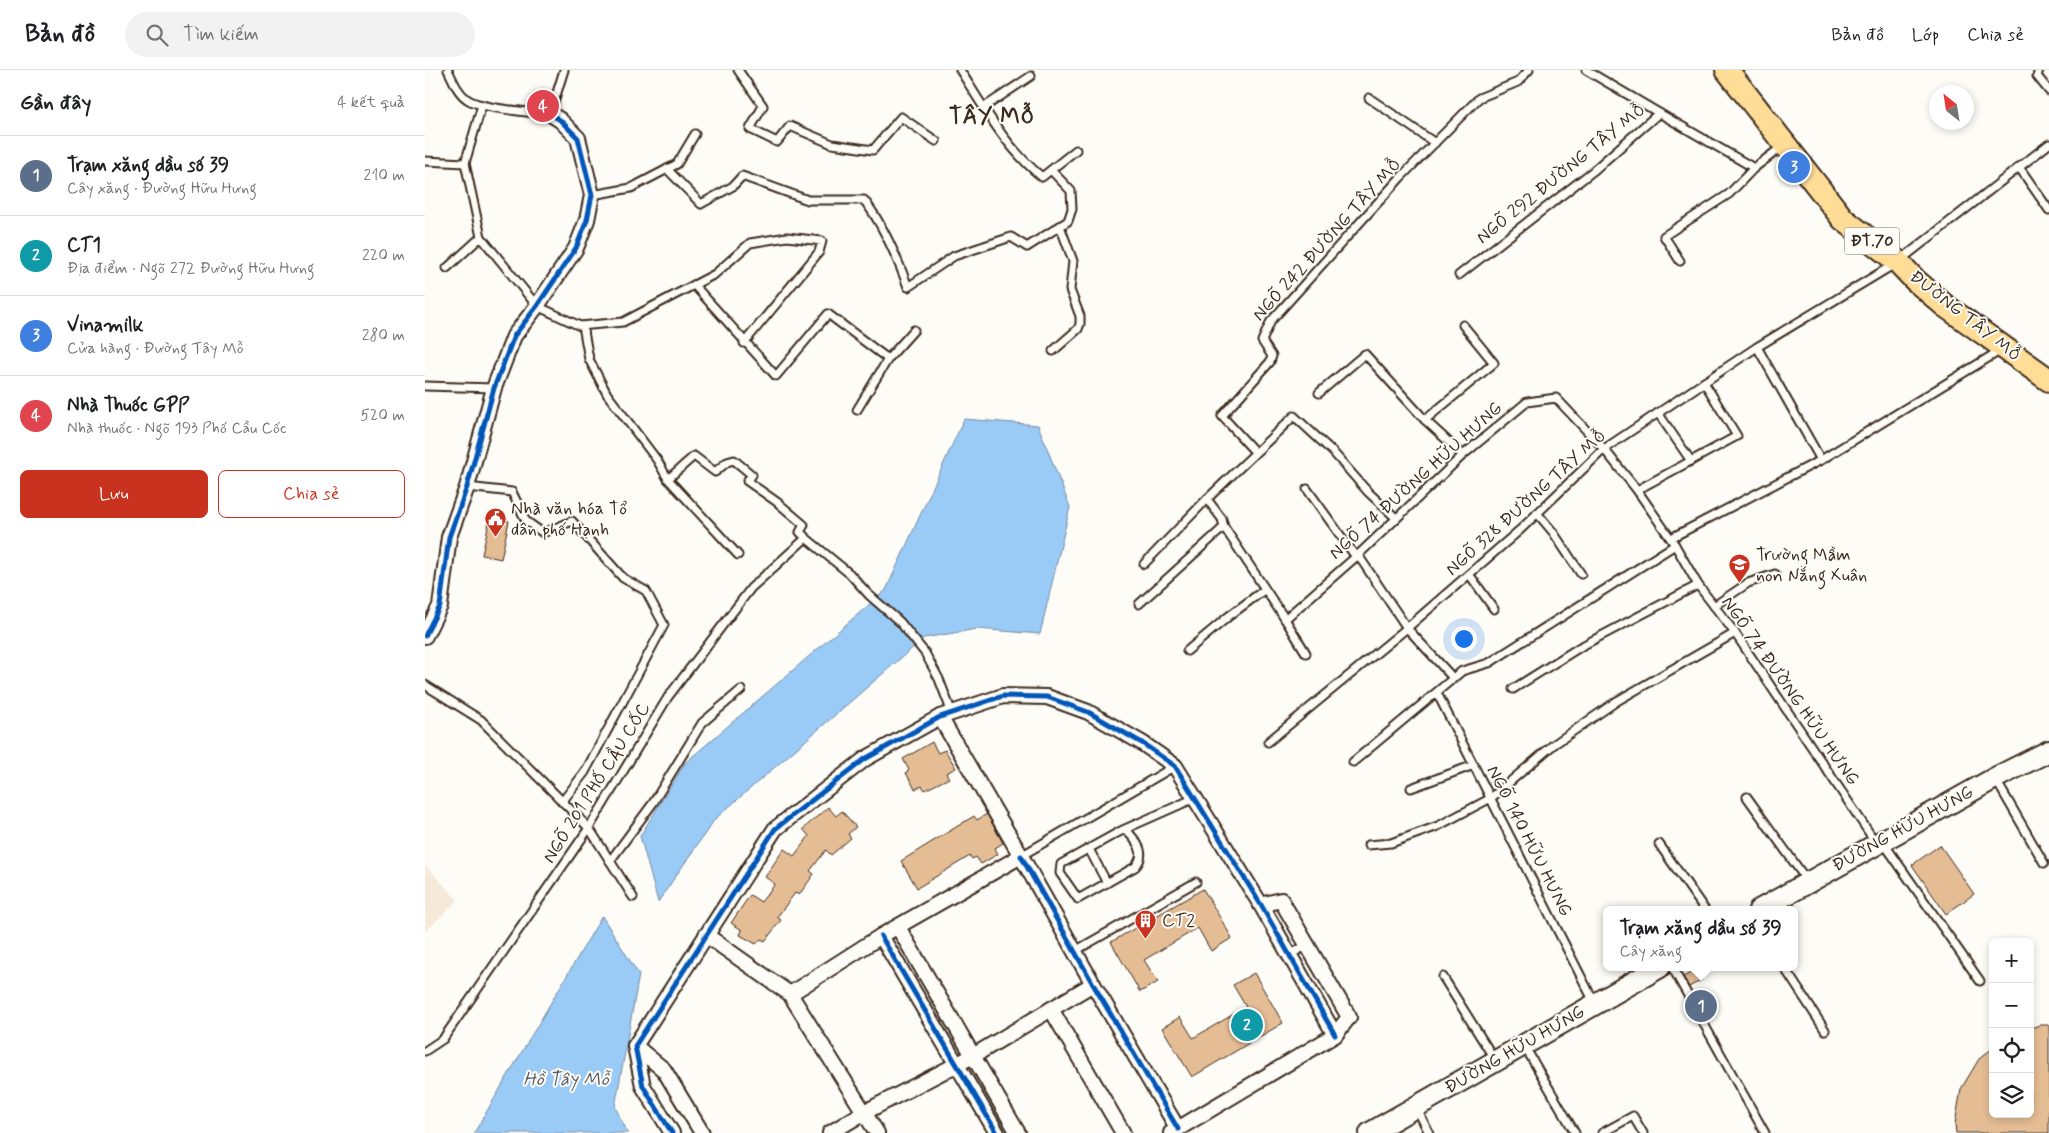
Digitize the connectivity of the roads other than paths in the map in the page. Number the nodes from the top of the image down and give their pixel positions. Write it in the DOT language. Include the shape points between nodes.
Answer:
graph roads {
  1 [pos="448,70"];
  2 [pos="564,70"];
  3 [pos="739,70"];
  4 [pos="960,70"];
  5 [pos="1529,70"];
  6 [pos="1586,70"];
  7 [pos="1727,70"];
  8 [pos="2039,70"];
  9 [pos="1031,76"];
  10 [pos="2049,91"];
  11 [pos="1369,98"];
  12 [pos="482,105"];
  13 [pos="983,108"];
  14 [pos="1659,113"];
  15 [pos="551,115"];
  16 [pos="695,134"];
  17 [pos="936,141"];
  18 [pos="1435,143"];
  19 [pos="1785,144"];
  20 [pos="2049,144"];
  21 [pos="1076,150"];
  22 [pos="425,161"];
  23 [pos="465,163"];
  24 [pos="2019,167"];
  25 [pos="1754,168"];
  26 [pos="667,169"];
  27 [pos="1051,170"];
  28 [pos="592,195"];
  29 [pos="2049,210"];
  30 [pos="1059,226"];
  31 [pos="481,236"];
  32 [pos="1680,261"];
  33 [pos="1897,262"];
  34 [pos="447,268"];
  35 [pos="1459,275"];
  36 [pos="694,285"];
  37 [pos="537,306"];
  38 [pos="1463,324"];
  39 [pos="583,326"];
  40 [pos="914,330"];
  41 [pos="744,343"];
  42 [pos="1757,347"];
  43 [pos="2005,348"];
  44 [pos="1053,351"];
  45 [pos="888,360"];
  46 [pos="2049,380"];
  47 [pos="1704,382"];
  48 [pos="425,386"];
  49 [pos="494,388"];
  50 [pos="1319,393"];
  51 [pos="857,410"];
  52 [pos="1658,413"];
  53 [pos="1425,420"];
  54 [pos="1604,449"];
  55 [pos="1255,452"];
  56 [pos="1463,455"];
  57 [pos="1691,460"];
  58 [pos="1821,460"];
  59 [pos="667,479"];
  60 [pos="467,487"];
  61 [pos="1307,488"];
  62 [pos="1637,490"];
  63 [pos="1207,499"];
  64 [pos="1537,513"];
  65 [pos="1396,518"];
  66 [pos="1224,527"];
  67 [pos="806,538"];
  68 [pos="1673,542"];
  69 [pos="738,555"];
  70 [pos="1357,556"];
  71 [pos="1144,564"];
  72 [pos="1469,574"];
  73 [pos="1581,574"];
  74 [pos="1775,574"];
  75 [pos="1698,584"];
  76 [pos="1264,590"];
  77 [pos="1139,604"];
  78 [pos="1714,606"];
  79 [pos="1494,610"];
  80 [pos="1285,619"];
  81 [pos="1407,628"];
  82 [pos="1735,633"];
  83 [pos="425,636"];
  84 [pos="1187,651"];
  85 [pos="1306,653"];
  86 [pos="1453,678"];
  87 [pos="425,684"];
  88 [pos="1513,689"];
  89 [pos="741,690"];
  90 [pos="1437,692"];
  91 [pos="946,715"];
  92 [pos="1268,742"];
  93 [pos="2049,751"];
  94 [pos="1353,762"];
  95 [pos="1474,765"];
  96 [pos="1175,766"];
  97 [pos="1995,778"];
  98 [pos="1411,788"];
  99 [pos="1747,797"];
  100 [pos="1195,798"];
  101 [pos="1491,798"];
  102 [pos="562,802"];
  103 [pos="589,828"];
  104 [pos="1125,829"];
  105 [pos="1879,842"];
  106 [pos="1659,844"];
  107 [pos="1368,845"];
  108 [pos="1089,849"];
  109 [pos="1021,856"];
  110 [pos="610,861"];
  111 [pos="2044,863"];
  112 [pos="1196,882"];
  113 [pos="1808,882"];
  114 [pos="1107,883"];
  115 [pos="633,897"];
  116 [pos="1261,905"];
  117 [pos="1702,906"];
  118 [pos="1766,906"];
  119 [pos="898,927"];
  120 [pos="705,935"];
  121 [pos="881,936"];
  122 [pos="1308,944"];
  123 [pos="1075,951"];
  124 [pos="1290,955"];
  125 [pos="1653,971"];
  126 [pos="1674,971"];
  127 [pos="1787,971"];
  128 [pos="1443,977"];
  129 [pos="1981,981"];
  130 [pos="1093,984"];
  131 [pos="790,994"];
  132 [pos="1595,1004"];
  133 [pos="1051,1009"];
  134 [pos="1825,1030"];
  135 [pos="1335,1035"];
  136 [pos="1524,1044"];
  137 [pos="635,1046"];
  138 [pos="425,1052"];
  139 [pos="973,1056"];
  140 [pos="1495,1061"];
  141 [pos="957,1065"];
  142 [pos="1416,1107"];
  143 [pos="865,1112"];
  144 [pos="1174,1131"];
  145 [pos="672,1133"];
  146 [pos="702,1133"];
  147 [pos="830,1133"];
  148 [pos="877,1133"];
  149 [pos="997,1133"];
  150 [pos="1017,1133"];
  151 [pos="1123,1133"];
  152 [pos="1370,1133"];
  153 [pos="1429,1133"];
  154 [pos="1575,1133"];
  155 [pos="1602,1133"];
  156 [pos="1643,1133"];
  157 [pos="1765,1133"];
  1 -- 12 [label="lane" via="468,101"];
  2 -- 15 [label="lane"];
  3 -- 17 [label="lane" via="763,106 750,129 777,142 790,126 832,144 873,150 901,118"];
  4 -- 13 [label="lane"];
  5 -- 18 [label="lane, NGÕ 242 ĐƯỜNG TÂY MỖ" via="1518,82 1479,98"];
  6 -- 14 [label="lane"];
  7 -- 19 [label="main road, ĐƯỜNG TÂY MỖ / ĐT.70"];
  8 -- 10 [label="lane" via="2037,76"];
  9 -- 13 [label="lane"];
  11 -- 18 [label="lane"];
  12 -- 15 [label="lane"];
  12 -- 23 [label="lane"];
  13 -- 27 [label="lane" via="1009,144 1035,171 1043,177"];
  14 -- 25 [label="lane, NGÕ 292 ĐƯỜNG TÂY MỖ"];
  14 -- 35 [label="lane, NGÕ 292 ĐƯỜNG TÂY MỖ" via="1593,171"];
  15 -- 28 [label="street" via="578,138"];
  16 -- 26 [label="lane" via="677,164"];
  18 -- 55 [label="lane, NGÕ 242 ĐƯỜNG TÂY MỖ" via="1271,321 1262,340 1272,356 1270,362 1222,416"];
  19 -- 25 [label="lane"];
  19 -- 33 [label="main road, ĐƯỜNG TÂY MỖ / ĐT.70" via="1843,219"];
  20 -- 24 [label="lane, NGÕ 328 ĐƯỜNG TÂY MỖ"];
  21 -- 27 [label="lane"];
  22 -- 23 [label="lane"];
  23 -- 31 [label="lane"];
  24 -- 29 [label="lane"];
  24 -- 33 [label="lane, NGÕ 328 ĐƯỜNG TÂY MỖ"];
  25 -- 32 [label="lane" via="1729,194 1664,236"];
  26 -- 28 [label="lane" via="631,188"];
  26 -- 30 [label="lane" via="701,204 733,186 741,176 808,200 865,200 908,287 954,256 1011,237 1027,247"];
  27 -- 30 [label="lane" via="1071,191 1072,209 1068,221"];
  28 -- 37 [label="street" via="576,248"];
  30 -- 44 [label="lane" via="1073,261 1069,290 1080,324"];
  31 -- 34 [label="lane"];
  31 -- 37 [label="lane"];
  33 -- 42 [label="lane, NGÕ 328 ĐƯỜNG TÂY MỖ"];
  33 -- 43 [label="main road, ĐƯỜNG TÂY MỖ / ĐT.70" via="1944,305"];
  36 -- 39 [label="lane" via="623,322"];
  36 -- 41 [label="lane"];
  36 -- 41 [label="lane" via="715,274 750,243 787,237 822,240 819,252"];
  37 -- 39 [label="lane"];
  37 -- 49 [label="street" via="514,336"];
  38 -- 53 [label="lane" via="1494,363"];
  39 -- 59 [label="lane" via="589,360 607,394 657,460"];
  40 -- 45 [label="lane"];
  41 -- 45 [label="lane" via="776,376 828,314"];
  42 -- 47 [label="lane, NGÕ 328 ĐƯỜNG TÂY MỖ"];
  42 -- 58 [label="lane"];
  43 -- 46 [label="main road, ĐƯỜNG TÂY MỖ / ĐT.70"];
  43 -- 58 [label="lane"];
  45 -- 51 [label="lane"];
  47 -- 52 [label="lane, NGÕ 328 ĐƯỜNG TÂY MỖ"];
  47 -- 57 [label="lane" via="1737,436"];
  48 -- 49 [label="lane"];
  49 -- 60 [label="street"];
  50 -- 53 [label="lane" via="1365,354"];
  52 -- 54 [label="lane, NGÕ 328 ĐƯỜNG TÂY MỖ"];
  52 -- 57 [label="lane"];
  53 -- 56 [label="lane"];
  54 -- 56 [label="lane, NGÕ 74 ĐƯỜNG HỮU HƯNG" via="1555,398 1527,402"];
  54 -- 62 [label="lane, NGÕ 74 ĐƯỜNG HỮU HƯNG"];
  54 -- 64 [label="lane, NGÕ 328 ĐƯỜNG TÂY MỖ"];
  55 -- 63 [label="lane"];
  55 -- 65 [label="lane" via="1294,416"];
  56 -- 65 [label="lane, NGÕ 74 ĐƯỜNG HỮU HƯNG"];
  57 -- 62 [label="lane"];
  58 -- 68 [label="lane"];
  59 -- 67 [label="lane" via="694,456 715,472 734,460 752,475 747,481 804,525 800,532"];
  59 -- 69 [label="lane"];
  60 -- 83 [label="street" via="449,536 440,606"];
  60 -- 102 [label="lane" via="512,492 527,521 543,533 572,520 623,578 647,590 664,625 585,772"];
  61 -- 70 [label="lane"];
  62 -- 68 [label="lane, NGÕ 74 ĐƯỜNG HỮU HƯNG"];
  63 -- 66 [label="lane"];
  63 -- 71 [label="lane"];
  64 -- 72 [label="lane, NGÕ 328 ĐƯỜNG TÂY MỖ"];
  64 -- 73 [label="lane"];
  65 -- 70 [label="lane, NGÕ 74 ĐƯỜNG HỮU HƯNG"];
  66 -- 76 [label="lane"];
  66 -- 77 [label="lane"];
  67 -- 91 [label="lane" via="901,622 925,653 939,679"];
  67 -- 103 [label="lane, NGÕ 201 PHỐ CẦU CỐC" via="751,588 669,697"];
  68 -- 75 [label="lane, NGÕ 74 ĐƯỜNG HỮU HƯNG"];
  68 -- 86 [label="lane" via="1489,663 1462,671"];
  70 -- 80 [label="lane, NGÕ 74 ĐƯỜNG HỮU HƯNG"];
  70 -- 81 [label="lane"];
  72 -- 79 [label="lane"];
  72 -- 81 [label="lane, NGÕ 328 ĐƯỜNG TÂY MỖ"];
  74 -- 78 [label="lane" via="1748,583"];
  75 -- 78 [label="lane, NGÕ 74 ĐƯỜNG HỮU HƯNG"];
  75 -- 88 [label="lane" via="1580,647"];
  76 -- 80 [label="lane"];
  76 -- 84 [label="lane"];
  78 -- 82 [label="lane, NGÕ 74 ĐƯỜNG HỮU HƯNG"];
  80 -- 85 [label="lane"];
  81 -- 86 [label="lane"];
  81 -- 92 [label="lane, NGÕ 328 ĐƯỜNG TÂY MỖ"];
  82 -- 101 [label="lane" via="1601,712 1553,745"];
  82 -- 105 [label="lane, NGÕ 74 ĐƯỜNG HỮU HƯNG"];
  86 -- 90 [label="lane"];
  87 -- 102 [label="lane" via="481,720"];
  89 -- 110 [label="lane" via="702,723 653,803"];
  90 -- 94 [label="lane"];
  90 -- 95 [label="lane, NGÕ 140 HỮU HƯNG"];
  91 -- 96 [label="street" via="1003,696 1047,697 1088,712"];
  91 -- 109 [label="street"];
  91 -- 120 [label="street" via="865,759 775,829"];
  93 -- 97 [label="main road, ĐƯỜNG HỮU HƯNG"];
  95 -- 98 [label="lane"];
  95 -- 101 [label="lane, NGÕ 140 HỮU HƯNG"];
  96 -- 100 [label="street"];
  96 -- 109 [label="lane"];
  97 -- 105 [label="main road, ĐƯỜNG HỮU HƯNG"];
  97 -- 111 [label="lane"];
  99 -- 113 [label="lane"];
  100 -- 104 [label="lane"];
  100 -- 116 [label="street"];
  101 -- 107 [label="lane" via="1391,844"];
  101 -- 132 [label="lane, NGÕ 140 HỮU HƯNG"];
  102 -- 103 [label="lane"];
  103 -- 110 [label="lane"];
  103 -- 138 [label="lane, NGÕ 201 PHỐ CẦU CỐC" via="443,1039"];
  104 -- 108 [label="lane"];
  104 -- 114 [label="lane" via="1141,849 1140,862"];
  105 -- 113 [label="main road, ĐƯỜNG HỮU HƯNG"];
  105 -- 129 [label="lane, NGÕ 74 ĐƯỜNG HỮU HƯNG"];
  106 -- 117 [label="lane"];
  108 -- 114 [label="lane"];
  108 -- 114 [label="lane" via="1061,864 1060,873 1078,899"];
  109 -- 119 [label="street"];
  109 -- 123 [label="street"];
  110 -- 115 [label="lane"];
  112 -- 123 [label="lane"];
  113 -- 118 [label="main road, ĐƯỜNG HỮU HƯNG"];
  116 -- 122 [label="street" via="1281,900"];
  116 -- 124 [label="street"];
  119 -- 121 [label="street"];
  119 -- 139 [label="street"];
  120 -- 131 [label="street"];
  120 -- 137 [label="street"];
  121 -- 131 [label="street"];
  121 -- 141 [label="street"];
  122 -- 124 [label="lane"];
  122 -- 135 [label="street" via="1349,1017"];
  123 -- 130 [label="street"];
  124 -- 135 [label="street"];
  125 -- 132 [label="main road, ĐƯỜNG HỮU HƯNG"];
  126 -- 157 [label="lane"];
  127 -- 134 [label="lane"];
  128 -- 140 [label="lane"];
  130 -- 133 [label="street"];
  130 -- 144 [label="street"];
  131 -- 143 [label="street"];
  132 -- 136 [label="main road, ĐƯỜNG HỮU HƯNG"];
  133 -- 139 [label="street"];
  133 -- 151 [label="street"];
  135 -- 144 [label="street"];
  136 -- 140 [label="main road, ĐƯỜNG HỮU HƯNG"];
  136 -- 154 [label="lane"];
  137 -- 145 [label="street" via="643,1086"];
  137 -- 146 [label="street" via="665,1070"];
  139 -- 141 [label="street"];
  139 -- 150 [label="street"];
  140 -- 142 [label="main road, ĐƯỜNG HỮU HƯNG"];
  141 -- 143 [label="street"];
  141 -- 149 [label="street"];
  142 -- 152 [label="main road, ĐƯỜNG HỮU HƯNG"];
  142 -- 153 [label="lane"];
  143 -- 147 [label="street"];
  143 -- 148 [label="street"];
  155 -- 156 [label="lane" via="1633,1116"];
}
